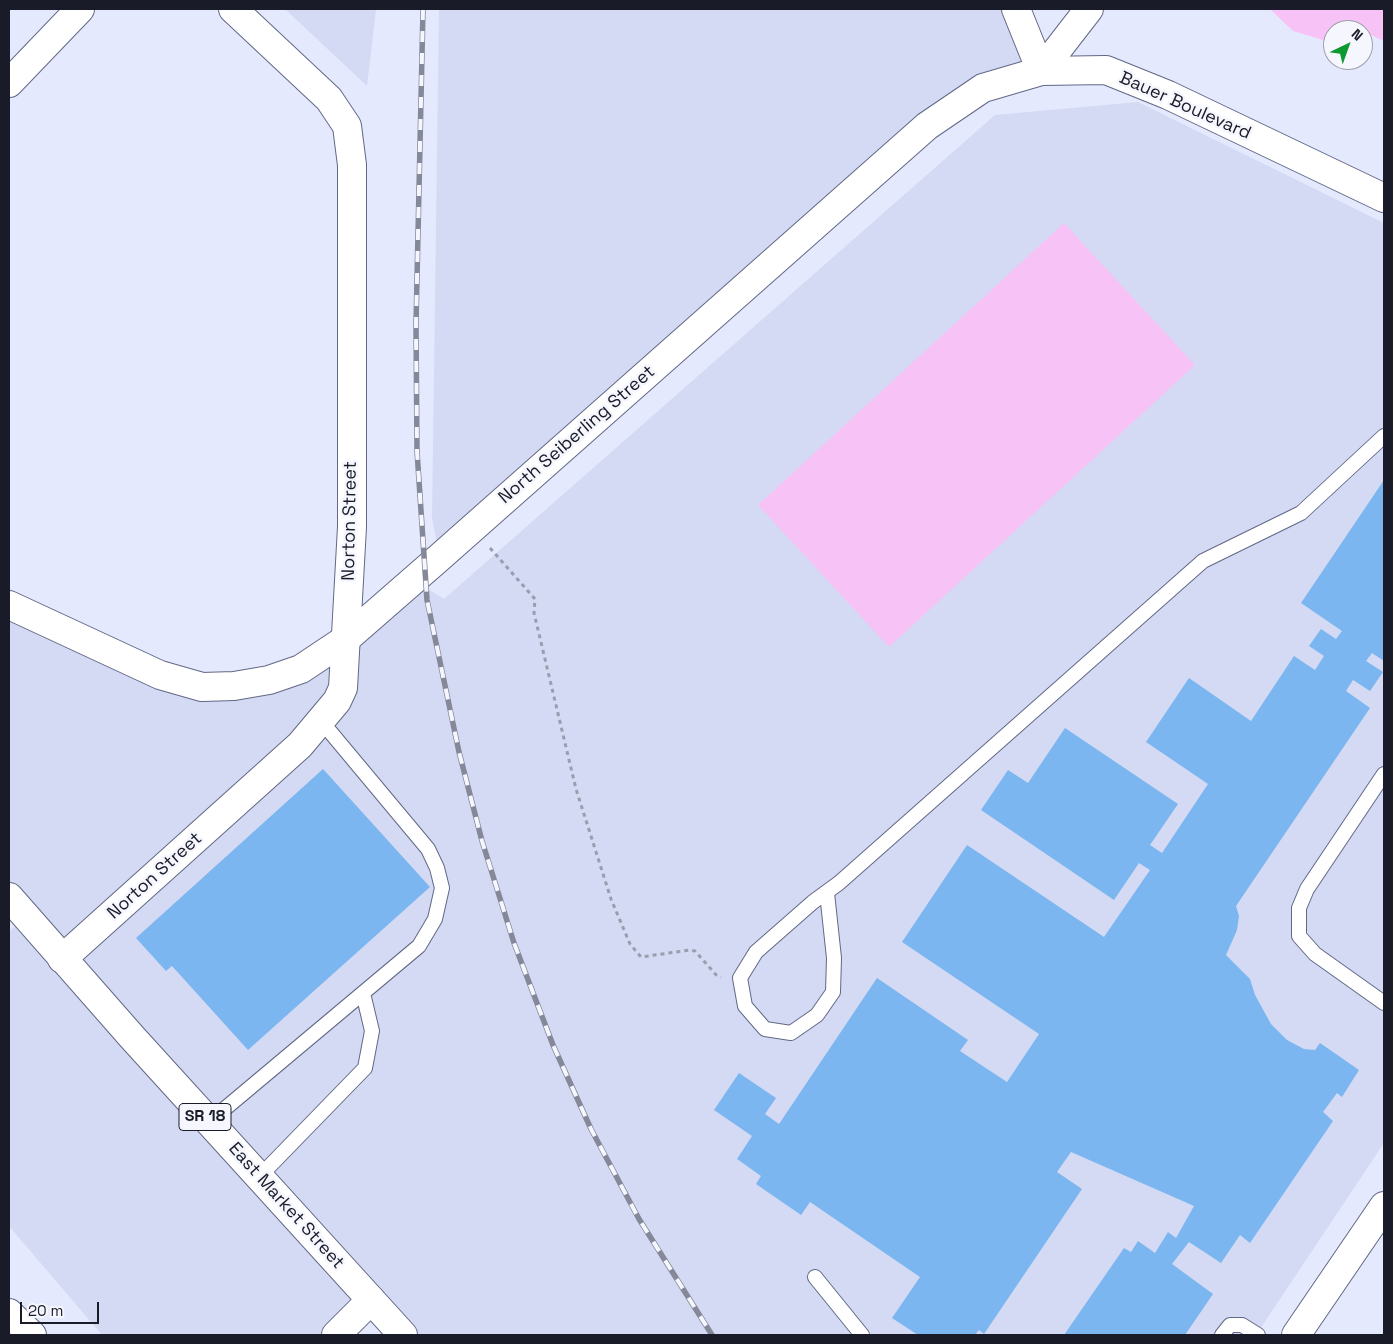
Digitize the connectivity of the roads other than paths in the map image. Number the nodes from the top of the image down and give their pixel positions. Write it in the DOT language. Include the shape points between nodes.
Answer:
graph roads {
  1 [pos="80,9"];
  2 [pos="233,9"];
  3 [pos="1016,9"];
  4 [pos="1089,9"];
  5 [pos="1041,71"];
  6 [pos="9,83"];
  7 [pos="1384,198"];
  8 [pos="1384,436"];
  9 [pos="9,605"];
  10 [pos="346,639"];
  11 [pos="322,722"];
  12 [pos="1384,774"];
  13 [pos="827,893"];
  14 [pos="9,897"];
  15 [pos="62,959"];
  16 [pos="363,993"];
  17 [pos="1384,1002"];
  18 [pos="209,1122"];
  19 [pos="260,1176"];
  20 [pos="1384,1206"];
  21 [pos="815,1277"];
  22 [pos="371,1300"];
  23 [pos="9,1313"];
  24 [pos="9,1323"];
  25 [pos="20,1335"];
  26 [pos="32,1335"];
  27 [pos="336,1335"];
  28 [pos="403,1335"];
  29 [pos="862,1335"];
  30 [pos="1222,1335"];
  31 [pos="1258,1335"];
  32 [pos="1296,1335"];
  1 -- 6 [label="main road"];
  2 -- 10 [label="main road, Norton Street" via="329,99 347,126 352,165 352,527"];
  3 -- 5 [label="main road"];
  4 -- 5 [label="main road"];
  5 -- 7 [label="main road, Bauer Boulevard" via="1106,70"];
  5 -- 10 [label="main road, North Seiberling Street" via="983,88 927,126"];
  8 -- 13 [label="lane" via="1301,513 1203,561"];
  9 -- 10 [label="main road, North Seiberling Street" via="160,675 202,687 269,680 301,670"];
  10 -- 11 [label="main road, Norton Street" via="343,688"];
  11 -- 15 [label="main road, Norton Street"];
  11 -- 16 [label="lane" via="428,849 442,888 435,919 419,946"];
  12 -- 17 [label="lane" via="1307,889 1299,908 1299,936 1314,954"];
  13 -- 13 [label="lane" via="756,952 740,978 745,1006 765,1029 791,1033 817,1015 834,992"];
  14 -- 15 [label="main road, East Market Street / SR 18"];
  15 -- 18 [label="main road, East Market Street / SR 18"];
  16 -- 18 [label="lane"];
  16 -- 19 [label="lane" via="372,1030 365,1068"];
  18 -- 19 [label="main road, East Market Street / SR 18"];
  19 -- 22 [label="main road, East Market Street / SR 18"];
  20 -- 32 [label="main road"];
  21 -- 29 [label="lane"];
  22 -- 27 [label="main road"];
  22 -- 28 [label="main road, East Market Street / SR 18"];
  23 -- 26 [label="main road"];
  24 -- 25 [label="main road"];
  30 -- 31 [label="lane" via="1230,1325 1242,1325"];
}
